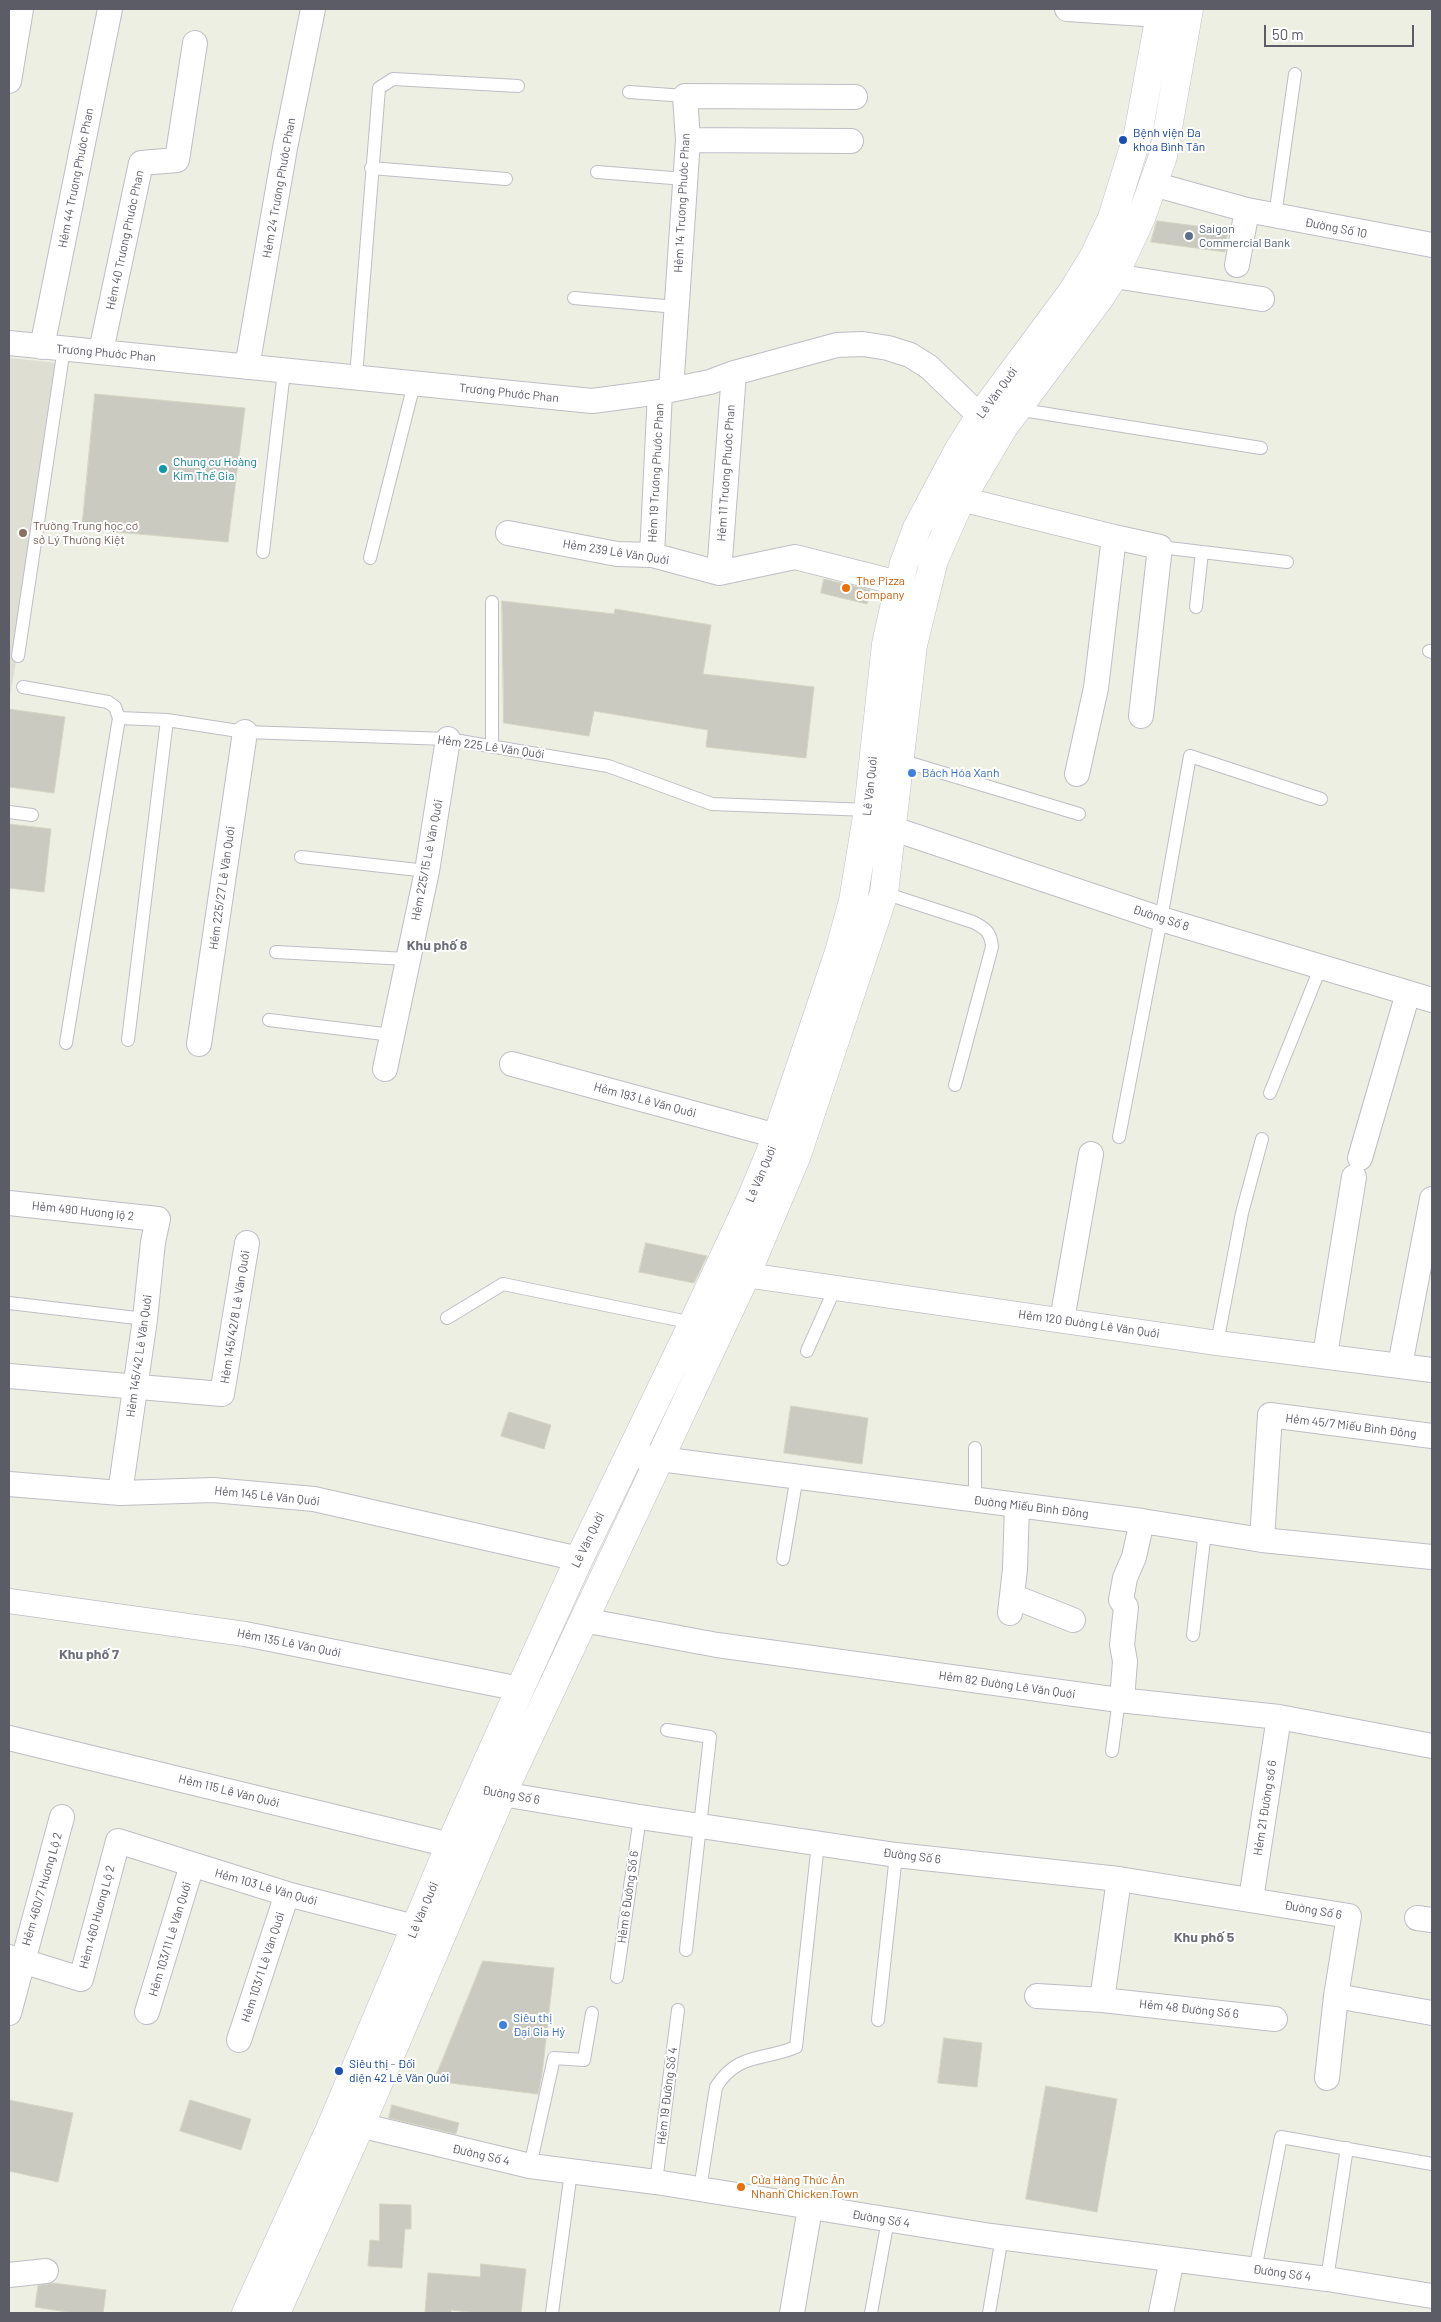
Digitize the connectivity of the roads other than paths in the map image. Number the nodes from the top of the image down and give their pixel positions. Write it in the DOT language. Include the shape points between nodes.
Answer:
graph roads {
  1 [pos="21,9"];
  2 [pos="110,9"];
  3 [pos="313,9"];
  4 [pos="1067,9"];
  5 [pos="1189,9"];
  6 [pos="1161,12"];
  7 [pos="195,43"];
  8 [pos="1295,74"];
  9 [pos="9,81"];
  10 [pos="518,86"];
  11 [pos="629,92"];
  12 [pos="685,96"];
  13 [pos="855,97"];
  14 [pos="688,140"];
  15 [pos="851,141"];
  16 [pos="371,168"];
  17 [pos="597,172"];
  18 [pos="1126,176"];
  19 [pos="506,179"];
  20 [pos="685,180"];
  21 [pos="1153,184"];
  22 [pos="1247,210"];
  23 [pos="1275,216"];
  24 [pos="1432,245"];
  25 [pos="1237,265"];
  26 [pos="1114,276"];
  27 [pos="574,298"];
  28 [pos="1262,299"];
  29 [pos="676,307"];
  30 [pos="9,343"];
  31 [pos="53,348"];
  32 [pos="101,351"];
  33 [pos="247,367"];
  34 [pos="284,370"];
  35 [pos="734,373"];
  36 [pos="356,378"];
  37 [pos="414,384"];
  38 [pos="666,391"];
  39 [pos="1016,409"];
  40 [pos="980,416"];
  41 [pos="1260,448"];
  42 [pos="961,499"];
  43 [pos="508,533"];
  44 [pos="1114,537"];
  45 [pos="1160,547"];
  46 [pos="263,552"];
  47 [pos="1202,552"];
  48 [pos="652,555"];
  49 [pos="370,558"];
  50 [pos="1287,562"];
  51 [pos="719,573"];
  52 [pos="898,583"];
  53 [pos="492,602"];
  54 [pos="1196,607"];
  55 [pos="18,656"];
  56 [pos="23,687"];
  57 [pos="117,713"];
  58 [pos="1141,716"];
  59 [pos="167,720"];
  60 [pos="245,732"];
  61 [pos="448,739"];
  62 [pos="492,746"];
  63 [pos="900,760"];
  64 [pos="1077,774"];
  65 [pos="1321,799"];
  66 [pos="868,810"];
  67 [pos="9,812"];
  68 [pos="1078,814"];
  69 [pos="32,815"];
  70 [pos="892,828"];
  71 [pos="301,856"];
  72 [pos="426,871"];
  73 [pos="884,892"];
  74 [pos="1162,919"];
  75 [pos="276,952"];
  76 [pos="407,959"];
  77 [pos="1321,966"];
  78 [pos="1408,993"];
  79 [pos="1432,1000"];
  80 [pos="269,1020"];
  81 [pos="392,1035"];
  82 [pos="128,1040"];
  83 [pos="66,1043"];
  84 [pos="199,1044"];
  85 [pos="512,1064"];
  86 [pos="385,1069"];
  87 [pos="955,1085"];
  88 [pos="1270,1093"];
  89 [pos="777,1136"];
  90 [pos="1119,1137"];
  91 [pos="1262,1139"];
  92 [pos="1091,1154"];
  93 [pos="1432,1199"];
  94 [pos="9,1203"];
  95 [pos="158,1219"];
  96 [pos="247,1243"];
  97 [pos="746,1274"];
  98 [pos="836,1286"];
  99 [pos="9,1303"];
  100 [pos="447,1318"];
  101 [pos="145,1319"];
  102 [pos="1062,1320"];
  103 [pos="694,1323"];
  104 [pos="1217,1342"];
  105 [pos="808,1351"];
  106 [pos="1325,1356"];
  107 [pos="1400,1365"];
  108 [pos="1432,1370"];
  109 [pos="9,1376"];
  110 [pos="135,1387"];
  111 [pos="1432,1436"];
  112 [pos="975,1448"];
  113 [pos="629,1455"];
  114 [pos="658,1459"];
  115 [pos="797,1476"];
  116 [pos="9,1484"];
  117 [pos="120,1493"];
  118 [pos="975,1500"];
  119 [pos="1016,1505"];
  120 [pos="1142,1521"];
  121 [pos="1205,1531"];
  122 [pos="1262,1540"];
  123 [pos="1432,1557"];
  124 [pos="579,1559"];
  125 [pos="783,1560"];
  126 [pos="9,1601"];
  127 [pos="583,1620"];
  128 [pos="1074,1620"];
  129 [pos="1193,1635"];
  130 [pos="520,1689"];
  131 [pos="1120,1701"];
  132 [pos="1279,1717"];
  133 [pos="667,1730"];
  134 [pos="9,1738"];
  135 [pos="1432,1746"];
  136 [pos="1112,1750"];
  137 [pos="475,1789"];
  138 [pos="502,1794"];
  139 [pos="62,1817"];
  140 [pos="640,1818"];
  141 [pos="701,1826"];
  142 [pos="118,1841"];
  143 [pos="818,1843"];
  144 [pos="450,1845"];
  145 [pos="896,1855"];
  146 [pos="192,1865"];
  147 [pos="1119,1879"];
  148 [pos="287,1894"];
  149 [pos="1251,1899"];
  150 [pos="415,1927"];
  151 [pos="686,1950"];
  152 [pos="15,1959"];
  153 [pos="617,1978"];
  154 [pos="1037,1996"];
  155 [pos="1336,1996"];
  156 [pos="1102,2000"];
  157 [pos="678,2010"];
  158 [pos="147,2012"];
  159 [pos="9,2013"];
  160 [pos="592,2013"];
  161 [pos="1432,2013"];
  162 [pos="1275,2019"];
  163 [pos="878,2020"];
  164 [pos="239,2040"];
  165 [pos="1327,2078"];
  166 [pos="347,2122"];
  167 [pos="1347,2148"];
  168 [pos="1432,2164"];
  169 [pos="530,2166"];
  170 [pos="571,2172"];
  171 [pos="656,2182"];
  172 [pos="700,2190"];
  173 [pos="810,2208"];
  174 [pos="888,2220"];
  175 [pos="1002,2237"];
  176 [pos="1172,2259"];
  177 [pos="1255,2270"];
  178 [pos="46,2271"];
  179 [pos="9,2275"];
  180 [pos="1327,2279"];
  181 [pos="1423,2301"];
  182 [pos="246,2313"];
  183 [pos="276,2313"];
  184 [pos="552,2313"];
  185 [pos="792,2313"];
  186 [pos="871,2313"];
  187 [pos="989,2313"];
  188 [pos="1161,2313"];
  1 -- 9 [label="street"];
  2 -- 31 [label="street, Hẻm 44 Trương Phước Phan"];
  3 -- 33 [label="street, Hẻm 24 Trương Phước Phan"];
  4 -- 6 [label="street"];
  5 -- 21 [label="main road, Lê Văn Quới" via="1163,156"];
  6 -- 18 [label="main road, Lê Văn Quới" via="1138,134"];
  7 -- 32 [label="street, Hẻm 40 Trương Phước Phan" via="177,160 141,163"];
  8 -- 23 [label="lane"];
  10 -- 16 [label="lane" via="393,79 379,88"];
  11 -- 12 [label="lane"];
  12 -- 13 [label="street"];
  12 -- 14 [label="street, Hẻm 14 Trương Phước Phan"];
  14 -- 15 [label="street"];
  14 -- 20 [label="street, Hẻm 14 Trương Phước Phan"];
  16 -- 19 [label="lane"];
  16 -- 36 [label="lane"];
  17 -- 20 [label="lane"];
  18 -- 21 [label="main road"];
  18 -- 40 [label="main road, Lê Văn Quới" via="1105,234 1072,292"];
  20 -- 29 [label="street, Hẻm 14 Trương Phước Phan"];
  21 -- 22 [label="street, Đường Số 10"];
  21 -- 26 [label="main road, Lê Văn Quới"];
  22 -- 23 [label="street, Đường Số 10"];
  22 -- 25 [label="street"];
  23 -- 24 [label="street, Đường Số 10"];
  26 -- 28 [label="street"];
  26 -- 39 [label="main road, Lê Văn Quới"];
  27 -- 29 [label="lane"];
  29 -- 38 [label="street, Hẻm 14 Trương Phước Phan"];
  30 -- 31 [label="street, Trương Phước Phan"];
  31 -- 32 [label="street, Trương Phước Phan"];
  31 -- 55 [label="lane"];
  32 -- 33 [label="street, Trương Phước Phan"];
  33 -- 34 [label="street, Trương Phước Phan"];
  34 -- 36 [label="street, Trương Phước Phan"];
  34 -- 46 [label="lane"];
  35 -- 38 [label="street, Trương Phước Phan" via="710,382"];
  35 -- 40 [label="street, Trương Phước Phan" via="837,345 863,344 888,348 929,366"];
  35 -- 51 [label="street, Hẻm 11 Trương Phước Phan"];
  36 -- 37 [label="street, Trương Phước Phan"];
  37 -- 38 [label="street, Trương Phước Phan" via="592,401"];
  37 -- 49 [label="lane"];
  38 -- 48 [label="street, Hẻm 19 Trương Phước Phan"];
  39 -- 41 [label="lane"];
  39 -- 42 [label="main road, Lê Văn Quới"];
  40 -- 52 [label="main road, Lê Văn Quới" via="917,528"];
  42 -- 44 [label="street"];
  42 -- 63 [label="main road, Lê Văn Quới" via="934,560 919,616"];
  43 -- 48 [label="street, Hẻm 239 Lê Văn Quới" via="617,554"];
  44 -- 45 [label="street"];
  44 -- 64 [label="street" via="1096,688"];
  45 -- 47 [label="lane"];
  45 -- 58 [label="street"];
  47 -- 50 [label="lane"];
  47 -- 54 [label="lane"];
  48 -- 51 [label="street, Hẻm 239 Lê Văn Quới"];
  51 -- 52 [label="street, Hẻm 239 Lê Văn Quới" via="795,557"];
  52 -- 66 [label="main road, Lê Văn Quới" via="882,678"];
  53 -- 62 [label="lane"];
  56 -- 57 [label="lane, Hẻm 225 Lê Văn Quới" via="108,702"];
  57 -- 59 [label="lane, Hẻm 225 Lê Văn Quới"];
  57 -- 83 [label="lane"];
  59 -- 60 [label="lane, Hẻm 225 Lê Văn Quới"];
  59 -- 82 [label="lane"];
  60 -- 61 [label="lane, Hẻm 225 Lê Văn Quới"];
  60 -- 84 [label="street, Hẻm 225/27 Lê Văn Quới"];
  61 -- 62 [label="lane, Hẻm 225 Lê Văn Quới"];
  61 -- 72 [label="street, Hẻm 225/15 Lê Văn Quới"];
  62 -- 66 [label="lane, Hẻm 225 Lê Văn Quới" via="608,766 712,804"];
  63 -- 68 [label="lane"];
  63 -- 70 [label="main road, Lê Văn Quới"];
  65 -- 74 [label="lane" via="1190,756"];
  66 -- 89 [label="main road, Lê Văn Quới" via="852,901 839,952"];
  67 -- 69 [label="lane"];
  70 -- 73 [label="main road, Lê Văn Quới"];
  70 -- 74 [label="street, Đường Số 8"];
  71 -- 72 [label="lane"];
  72 -- 76 [label="street, Hẻm 225/15 Lê Văn Quới"];
  73 -- 87 [label="lane" via="984,927 991,939 992,947"];
  73 -- 97 [label="main road, Lê Văn Quới" via="798,1155"];
  74 -- 77 [label="street, Đường Số 8"];
  74 -- 90 [label="lane"];
  75 -- 76 [label="lane"];
  76 -- 81 [label="street, Hẻm 225/15 Lê Văn Quới"];
  77 -- 78 [label="street, Đường Số 8"];
  77 -- 88 [label="lane"];
  78 -- 79 [label="street, Đường Số 8"];
  78 -- 106 [label="street" via="1357,1167"];
  80 -- 81 [label="lane"];
  81 -- 86 [label="street, Hẻm 225/15 Lê Văn Quới"];
  85 -- 89 [label="street, Hẻm 193 Lê Văn Quới"];
  89 -- 103 [label="main road, Lê Văn Quới"];
  91 -- 104 [label="lane" via="1242,1213"];
  92 -- 102 [label="street"];
  93 -- 107 [label="street"];
  94 -- 95 [label="street, Hẻm 490 Hương lộ 2"];
  95 -- 101 [label="street, Hẻm 145/42 Lê Văn Quới"];
  96 -- 110 [label="street, Hẻm 145/42/8 Lê Văn Quới" via="222,1394"];
  97 -- 98 [label="street, Hẻm 120 Đường Lê Văn Quới"];
  97 -- 114 [label="main road, Lê Văn Quới"];
  98 -- 102 [label="street, Hẻm 120 Đường Lê Văn Quới"];
  98 -- 105 [label="lane"];
  99 -- 101 [label="lane"];
  100 -- 103 [label="lane" via="503,1284"];
  101 -- 110 [label="street, Hẻm 145/42 Lê Văn Quới"];
  102 -- 104 [label="street, Hẻm 120 Đường Lê Văn Quới"];
  103 -- 113 [label="main road, Lê Văn Quới"];
  104 -- 106 [label="street, Hẻm 120 Đường Lê Văn Quới"];
  106 -- 107 [label="street, Hẻm 120 Đường Lê Văn Quới"];
  107 -- 108 [label="street, Hẻm 120 Đường Lê Văn Quới"];
  109 -- 110 [label="street"];
  110 -- 117 [label="street, Hẻm 145/42 Lê Văn Quới"];
  111 -- 122 [label="street, Hẻm 45/7 Miếu Bình Đông" via="1270,1415"];
  112 -- 118 [label="lane"];
  113 -- 114 [label="street, Đường Miếu Bình Đông"];
  113 -- 124 [label="main road, Lê Văn Quới"];
  114 -- 115 [label="street, Đường Miếu Bình Đông"];
  114 -- 127 [label="main road, Lê Văn Quới"];
  115 -- 118 [label="street, Đường Miếu Bình Đông"];
  115 -- 125 [label="lane"];
  116 -- 117 [label="street, Hẻm 145 Lê Văn Quới"];
  117 -- 124 [label="street, Hẻm 145 Lê Văn Quới" via="213,1490 314,1499"];
  118 -- 119 [label="street, Đường Miếu Bình Đông"];
  119 -- 120 [label="street, Đường Miếu Bình Đông"];
  119 -- 128 [label="street" via="1011,1605"];
  120 -- 121 [label="street, Đường Miếu Bình Đông"];
  120 -- 131 [label="street" via="1121,1600 1126,1607"];
  121 -- 122 [label="street, Đường Miếu Bình Đông"];
  121 -- 129 [label="lane"];
  122 -- 123 [label="street, Đường Miếu Bình Đông"];
  124 -- 130 [label="main road, Lê Văn Quới"];
  126 -- 130 [label="street, Hẻm 135 Lê Văn Quới" via="245,1634"];
  127 -- 131 [label="street, Hẻm 82 Đường Lê Văn Quới" via="717,1645"];
  127 -- 138 [label="main road, Lê Văn Quới"];
  130 -- 137 [label="main road, Lê Văn Quới"];
  131 -- 132 [label="street, Hẻm 82 Đường Lê Văn Quới"];
  131 -- 136 [label="lane"];
  132 -- 135 [label="street, Hẻm 82 Đường Lê Văn Quới"];
  132 -- 149 [label="street, Hẻm 21 Đường số 6"];
  133 -- 141 [label="lane" via="710,1737"];
  134 -- 144 [label="street, Hẻm 115 Lê Văn Quới"];
  137 -- 138 [label="street, Đường Số 6"];
  137 -- 144 [label="main road, Lê Văn Quới"];
  138 -- 140 [label="street, Đường Số 6"];
  138 -- 166 [label="main road, Lê Văn Quới"];
  139 -- 152 [label="street, Hẻm 460/7 Hương Lộ 2"];
  140 -- 141 [label="street, Đường Số 6"];
  140 -- 153 [label="lane, Hẻm 6 Đường Số 6"];
  141 -- 143 [label="street, Đường Số 6"];
  141 -- 151 [label="lane"];
  142 -- 146 [label="street, Hẻm 103 Lê Văn Quới"];
  142 -- 152 [label="street, Hẻm 460 Hương Lộ 2" via="80,1979"];
  143 -- 145 [label="street, Đường Số 6"];
  143 -- 172 [label="lane" via="796,2047 744,2061 724,2074 716,2087"];
  144 -- 150 [label="main road, Lê Văn Quới"];
  145 -- 147 [label="street, Đường Số 6"];
  145 -- 163 [label="lane"];
  146 -- 148 [label="street, Hẻm 103 Lê Văn Quới"];
  146 -- 158 [label="street, Hẻm 103/11 Lê Văn Quới"];
  147 -- 149 [label="street, Đường Số 6"];
  147 -- 156 [label="street"];
  148 -- 150 [label="street, Hẻm 103 Lê Văn Quới"];
  148 -- 164 [label="street, Hẻm 103/1 Lê Văn Quới"];
  149 -- 155 [label="street, Đường Số 6" via="1349,1916"];
  150 -- 166 [label="main road, Lê Văn Quới"];
  152 -- 159 [label="street, Hẻm 460/7 Hương Lộ 2"];
  154 -- 156 [label="street, Hẻm 48 Đường Số 6"];
  155 -- 161 [label="street"];
  155 -- 165 [label="street"];
  156 -- 162 [label="street, Hẻm 48 Đường Số 6"];
  157 -- 171 [label="lane, Hẻm 19 Đường Số 4"];
  160 -- 169 [label="lane" via="584,2060 554,2058"];
  166 -- 169 [label="street, Đường Số 4"];
  166 -- 182 [label="main road, Lê Văn Quới"];
  166 -- 183 [label="main road, Lê Văn Quới"];
  167 -- 168 [label="lane"];
  167 -- 177 [label="lane" via="1281,2137"];
  167 -- 180 [label="lane"];
  169 -- 170 [label="street, Đường Số 4"];
  170 -- 171 [label="street, Đường Số 4"];
  170 -- 184 [label="lane"];
  171 -- 172 [label="street, Đường Số 4"];
  172 -- 173 [label="street, Đường Số 4"];
  173 -- 174 [label="street, Đường Số 4"];
  173 -- 185 [label="street"];
  174 -- 175 [label="street, Đường Số 4"];
  174 -- 186 [label="lane"];
  175 -- 176 [label="street, Đường Số 4"];
  175 -- 187 [label="lane"];
  176 -- 177 [label="street, Đường Số 4"];
  176 -- 188 [label="street"];
  177 -- 180 [label="street, Đường Số 4"];
  178 -- 179 [label="street"];
  180 -- 181 [label="street, Đường Số 4"];
}
